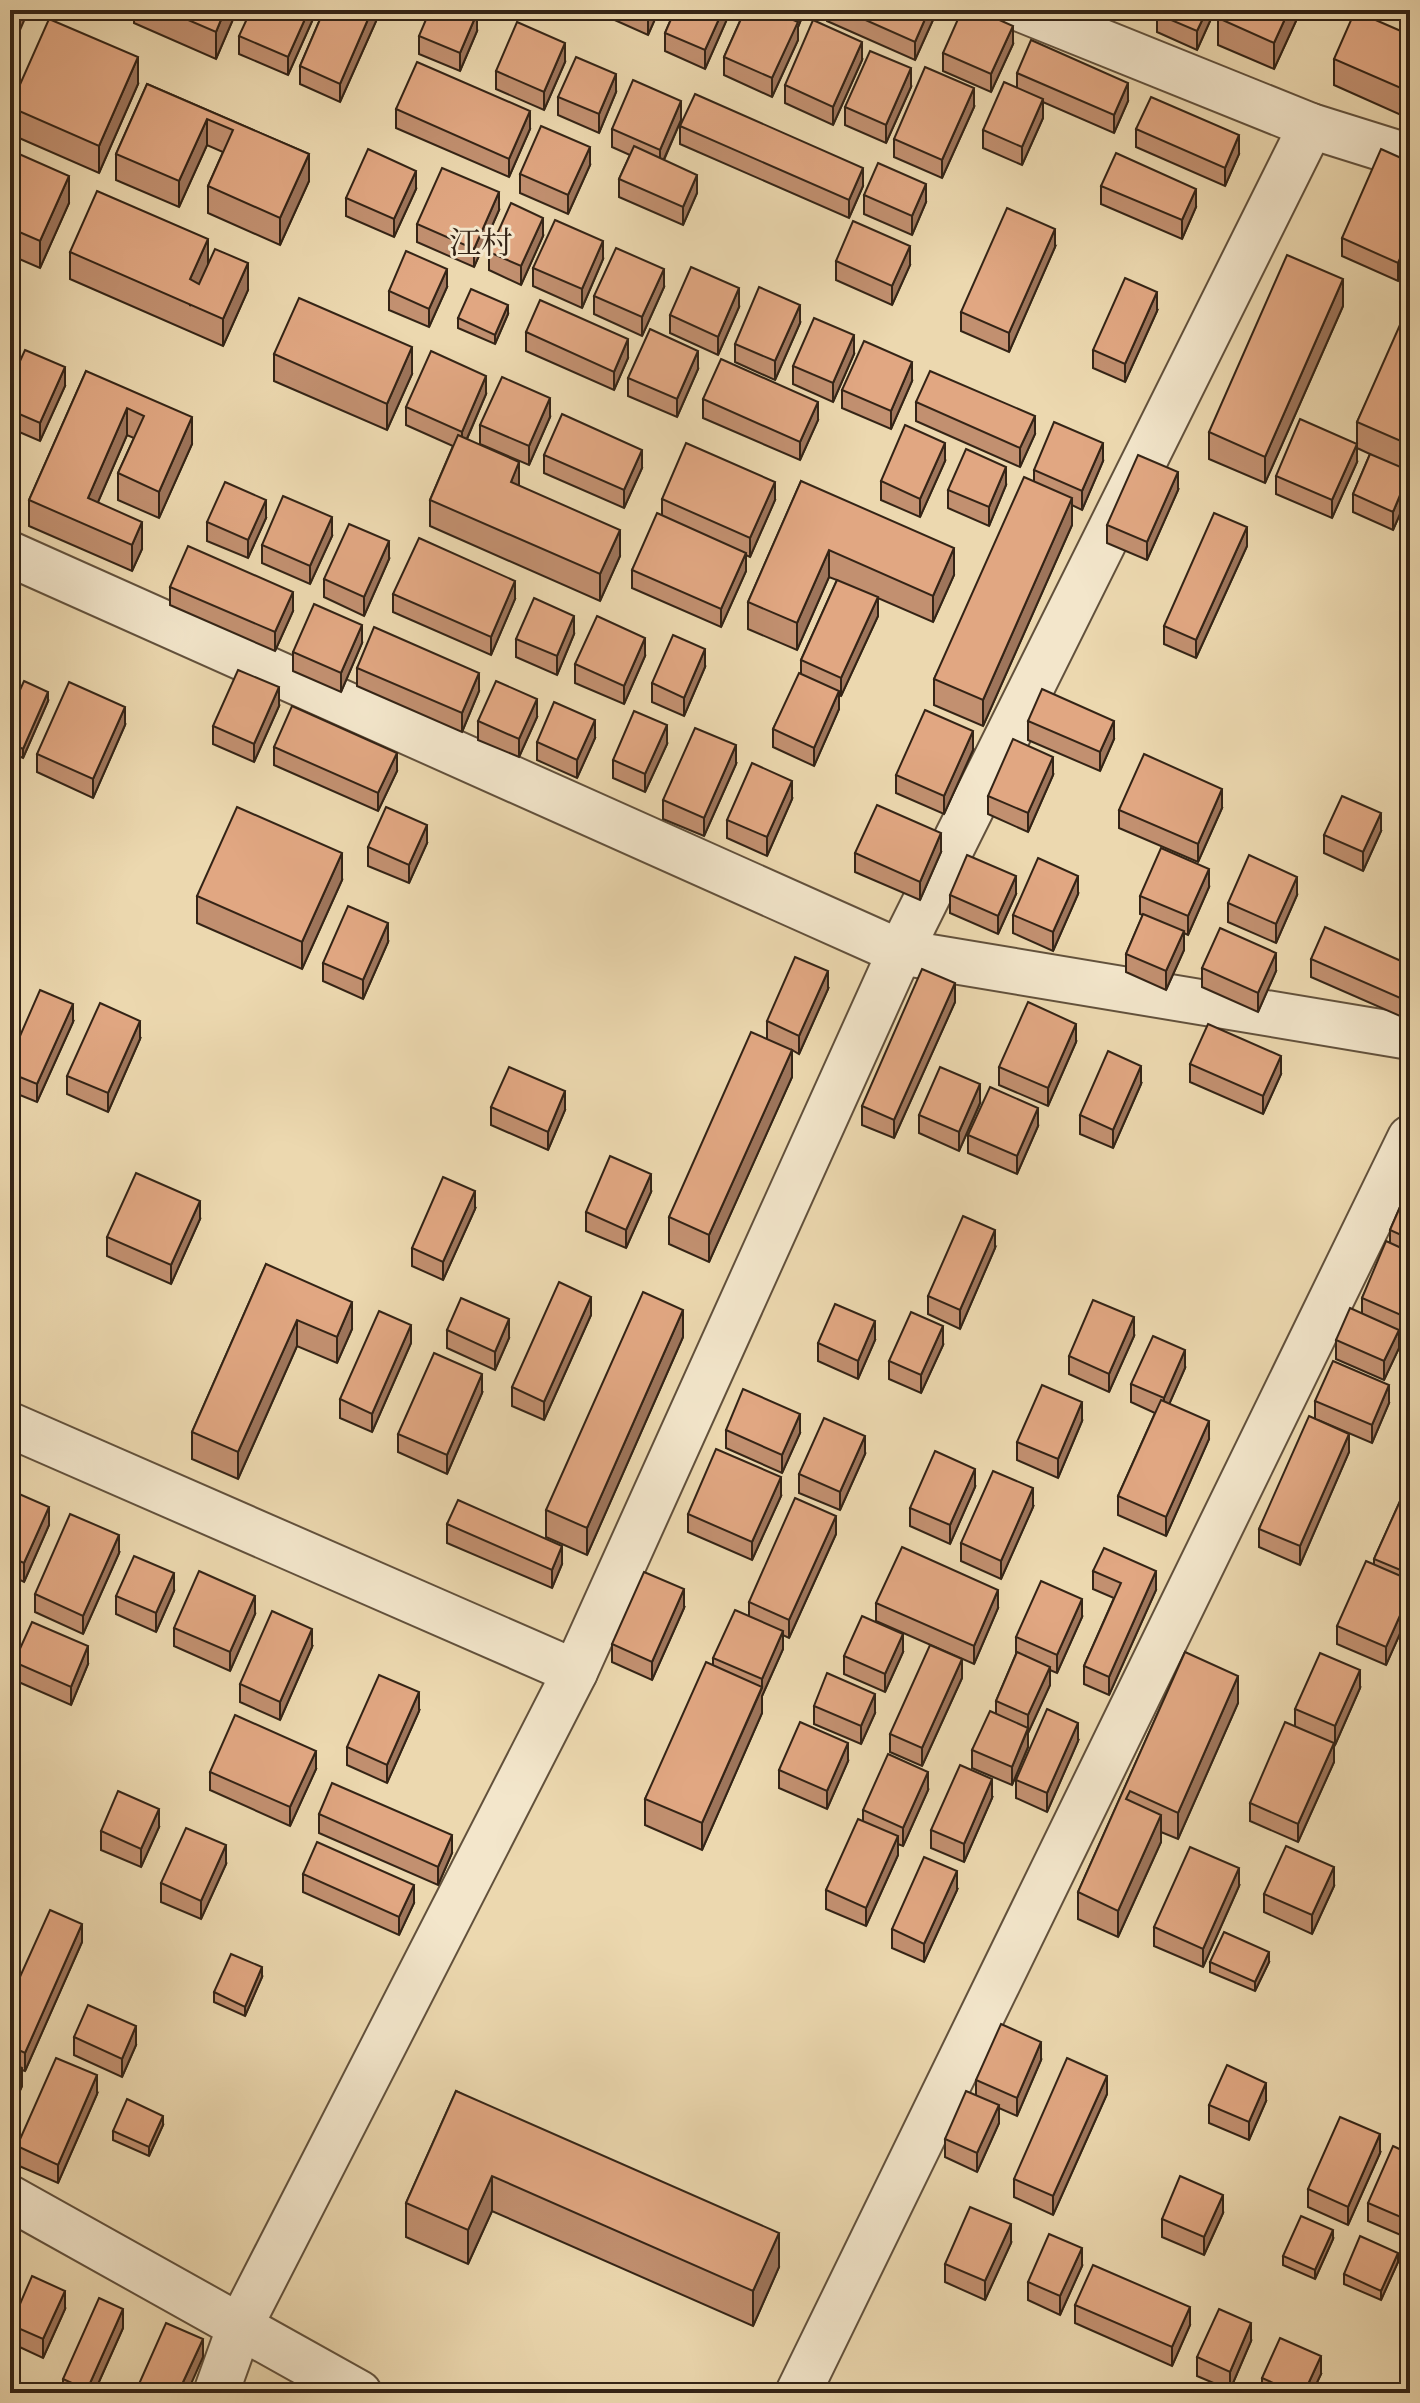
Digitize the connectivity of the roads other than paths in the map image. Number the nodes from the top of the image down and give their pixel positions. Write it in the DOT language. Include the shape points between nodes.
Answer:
graph roads {
  1 [pos="1023,10"];
  2 [pos="1311,126"];
  3 [pos="1410,157"];
  4 [pos="10,554"];
  5 [pos="900,952"];
  6 [pos="1410,1037"];
  7 [pos="1410,1138"];
  8 [pos="10,1425"];
  9 [pos="575,1672"];
  10 [pos="10,2198"];
  11 [pos="240,2326"];
  12 [pos="216,2393"];
  13 [pos="359,2393"];
  14 [pos="798,2393"];
  1 -- 2 [label="street"];
  2 -- 3 [label="street"];
  2 -- 5 [label="street"];
  4 -- 5 [label="street"];
  5 -- 6 [label="street"];
  5 -- 9 [label="street"];
  7 -- 14 [label="street"];
  8 -- 9 [label="street"];
  9 -- 11 [label="street"];
  10 -- 11 [label="street"];
  11 -- 12 [label="street"];
  11 -- 13 [label="street"];
}
